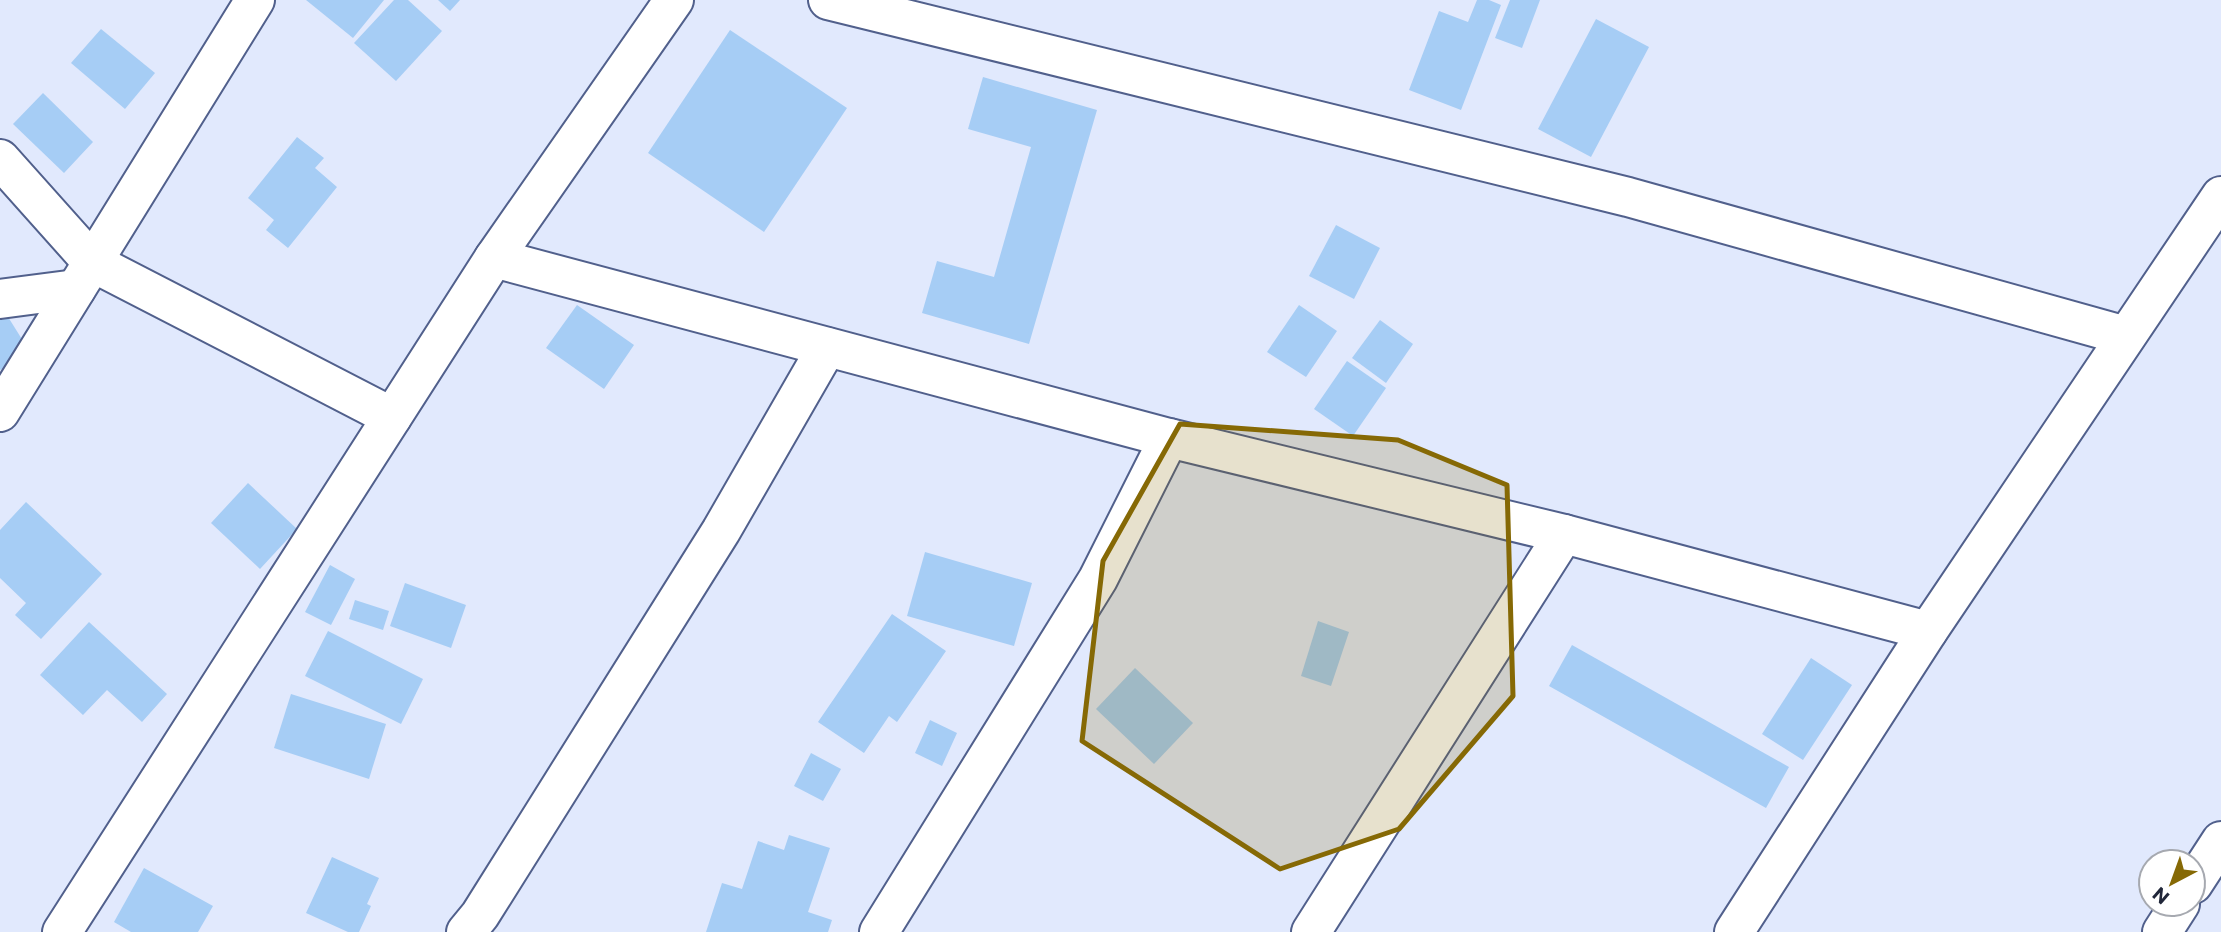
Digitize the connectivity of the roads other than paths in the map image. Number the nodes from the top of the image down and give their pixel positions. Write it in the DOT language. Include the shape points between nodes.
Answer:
graph roads {
  1 [pos="255,0"];
  2 [pos="674,0"];
  3 [pos="828,0"];
  4 [pos="0,159"];
  5 [pos="2221,196"];
  6 [pos="494,258"];
  7 [pos="84,276"];
  8 [pos="0,299"];
  9 [pos="2126,336"];
  10 [pos="827,347"];
  11 [pos="0,412"];
  12 [pos="392,417"];
  13 [pos="1169,438"];
  14 [pos="1564,534"];
  15 [pos="1928,631"];
  16 [pos="2221,841"];
  17 [pos="2207,862"];
  18 [pos="62,932"];
  19 [pos="466,932"];
  20 [pos="879,932"];
  21 [pos="1311,932"];
  22 [pos="1734,932"];
  1 -- 7 [label="street"];
  2 -- 6 [label="street"];
  3 -- 9 [label="street" via="1628,197"];
  4 -- 7 [label="street"];
  5 -- 9 [label="street"];
  6 -- 10 [label="street"];
  6 -- 12 [label="street"];
  7 -- 8 [label="street"];
  7 -- 11 [label="street"];
  7 -- 12 [label="street"];
  9 -- 15 [label="street"];
  10 -- 13 [label="street"];
  10 -- 19 [label="street" via="721,531 481,915"];
  12 -- 18 [label="street"];
  13 -- 14 [label="street"];
  13 -- 20 [label="street" via="1098,579"];
  14 -- 15 [label="street"];
  14 -- 21 [label="street"];
  15 -- 22 [label="street"];
  16 -- 17 [label="street"];
}
